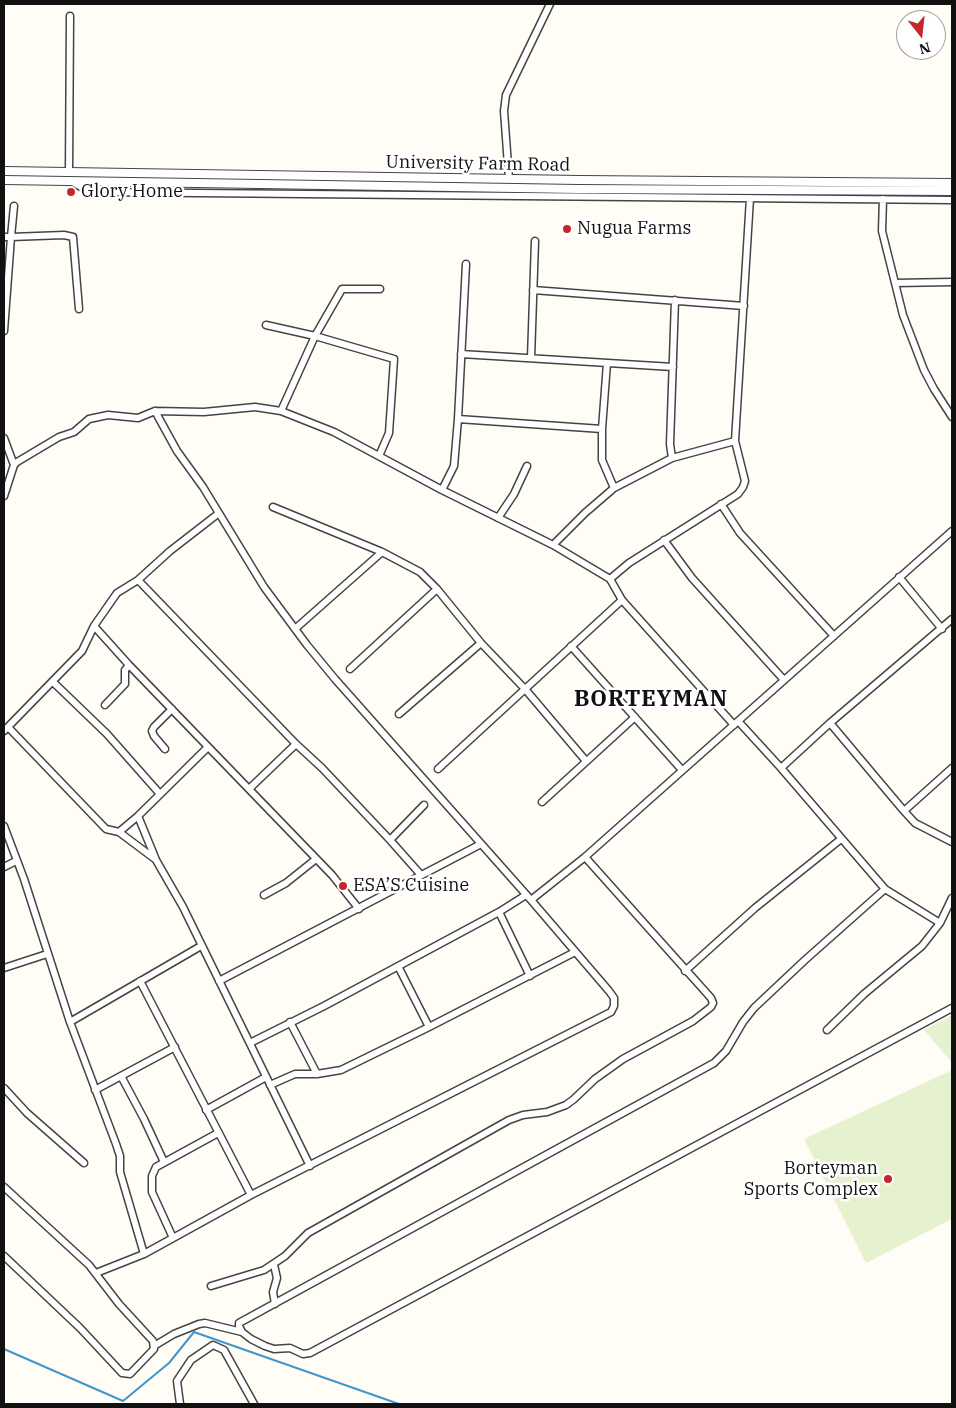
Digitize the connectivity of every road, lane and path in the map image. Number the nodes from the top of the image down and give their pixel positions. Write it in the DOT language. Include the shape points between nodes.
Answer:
graph roads {
  1 [pos="550,4"];
  2 [pos="70,16"];
  3 [pos="4,172"];
  4 [pos="69,173"];
  5 [pos="510,179"];
  6 [pos="4,180"];
  7 [pos="72,182"];
  8 [pos="952,183"];
  9 [pos="952,191"];
  10 [pos="750,198"];
  11 [pos="883,199"];
  12 [pos="952,200"];
  13 [pos="14,206"];
  14 [pos="4,237"];
  15 [pos="11,237"];
  16 [pos="535,241"];
  17 [pos="466,264"];
  18 [pos="952,282"];
  19 [pos="895,283"];
  20 [pos="380,289"];
  21 [pos="533,290"];
  22 [pos="675,300"];
  23 [pos="744,306"];
  24 [pos="79,309"];
  25 [pos="266,325"];
  26 [pos="4,331"];
  27 [pos="315,336"];
  28 [pos="461,354"];
  29 [pos="531,358"];
  30 [pos="607,363"];
  31 [pos="673,367"];
  32 [pos="155,411"];
  33 [pos="281,412"];
  34 [pos="952,417"];
  35 [pos="458,419"];
  36 [pos="602,429"];
  37 [pos="4,438"];
  38 [pos="735,441"];
  39 [pos="379,456"];
  40 [pos="672,458"];
  41 [pos="14,465"];
  42 [pos="527,466"];
  43 [pos="614,488"];
  44 [pos="442,490"];
  45 [pos="4,496"];
  46 [pos="721,504"];
  47 [pos="273,507"];
  48 [pos="219,513"];
  49 [pos="498,518"];
  50 [pos="952,531"];
  51 [pos="664,540"];
  52 [pos="553,545"];
  53 [pos="382,552"];
  54 [pos="900,577"];
  55 [pos="610,579"];
  56 [pos="138,580"];
  57 [pos="437,590"];
  58 [pos="622,600"];
  59 [pos="952,619"];
  60 [pos="94,626"];
  61 [pos="295,629"];
  62 [pos="942,629"];
  63 [pos="834,636"];
  64 [pos="481,643"];
  65 [pos="571,646"];
  66 [pos="129,665"];
  67 [pos="350,669"];
  68 [pos="784,680"];
  69 [pos="53,682"];
  70 [pos="525,689"];
  71 [pos="105,704"];
  72 [pos="172,709"];
  73 [pos="399,714"];
  74 [pos="636,717"];
  75 [pos="736,723"];
  76 [pos="830,723"];
  77 [pos="6,729"];
  78 [pos="296,744"];
  79 [pos="208,747"];
  80 [pos="165,749"];
  81 [pos="586,760"];
  82 [pos="781,768"];
  83 [pos="952,768"];
  84 [pos="438,769"];
  85 [pos="682,770"];
  86 [pos="249,789"];
  87 [pos="160,794"];
  88 [pos="542,802"];
  89 [pos="424,805"];
  90 [pos="904,810"];
  91 [pos="138,816"];
  92 [pos="4,826"];
  93 [pos="119,832"];
  94 [pos="840,838"];
  95 [pos="390,840"];
  96 [pos="952,842"];
  97 [pos="481,844"];
  98 [pos="585,857"];
  99 [pos="316,858"];
  100 [pos="156,860"];
  101 [pos="16,861"];
  102 [pos="4,867"];
  103 [pos="421,875"];
  104 [pos="885,889"];
  105 [pos="264,895"];
  106 [pos="526,895"];
  107 [pos="952,898"];
  108 [pos="531,900"];
  109 [pos="359,909"];
  110 [pos="499,912"];
  111 [pos="940,923"];
  112 [pos="201,946"];
  113 [pos="575,952"];
  114 [pos="47,954"];
  115 [pos="398,966"];
  116 [pos="4,968"];
  117 [pos="685,971"];
  118 [pos="530,976"];
  119 [pos="140,981"];
  120 [pos="219,982"];
  121 [pos="952,1008"];
  122 [pos="70,1022"];
  123 [pos="290,1022"];
  124 [pos="430,1027"];
  125 [pos="827,1030"];
  126 [pos="250,1043"];
  127 [pos="174,1047"];
  128 [pos="317,1074"];
  129 [pos="121,1076"];
  130 [pos="266,1076"];
  131 [pos="270,1085"];
  132 [pos="4,1088"];
  133 [pos="95,1090"];
  134 [pos="206,1110"];
  135 [pos="218,1133"];
  136 [pos="164,1162"];
  137 [pos="84,1163"];
  138 [pos="310,1166"];
  139 [pos="4,1186"];
  140 [pos="251,1195"];
  141 [pos="172,1238"];
  142 [pos="144,1254"];
  143 [pos="4,1256"];
  144 [pos="274,1265"];
  145 [pos="96,1274"];
  146 [pos="211,1286"];
  147 [pos="275,1304"];
  148 [pos="242,1332"];
  149 [pos="154,1346"];
  150 [pos="180,1404"];
  151 [pos="254,1404"];
  1 -- 5 [label="street" via="506,95 504,111"];
  2 -- 4 [label="street"];
  3 -- 4 [label="street, University Farm Road"];
  4 -- 5 [label="street, University Farm Road"];
  5 -- 8 [label="street, University Farm Road"];
  6 -- 7 [label="street, University Farm Road"];
  7 -- 9 [label="street, University Farm Road"];
  7 -- 10 [label="street" via="90,192"];
  10 -- 11 [label="street"];
  10 -- 23 [label="street"];
  11 -- 12 [label="street"];
  11 -- 19 [label="street" via="882,231"];
  13 -- 15 [label="street"];
  14 -- 15 [label="street"];
  15 -- 24 [label="street" via="72,237"];
  15 -- 26 [label="street"];
  16 -- 21 [label="street"];
  17 -- 28 [label="street"];
  18 -- 19 [label="street"];
  19 -- 34 [label="street" via="917,354"];
  20 -- 27 [label="street" via="342,289"];
  21 -- 22 [label="street"];
  21 -- 29 [label="street"];
  22 -- 23 [label="street"];
  22 -- 31 [label="street"];
  23 -- 38 [label="street"];
  25 -- 27 [label="street"];
  27 -- 33 [label="street"];
  27 -- 39 [label="street" via="394,360 388,433"];
  28 -- 29 [label="street"];
  28 -- 35 [label="street"];
  29 -- 30 [label="street"];
  30 -- 31 [label="street"];
  30 -- 36 [label="street"];
  31 -- 40 [label="street"];
  32 -- 33 [label="street" via="204,412 255,407"];
  32 -- 41 [label="street" via="138,418 108,414 89,419 74,432 59,437"];
  32 -- 48 [label="street" via="177,451"];
  33 -- 39 [label="street" via="334,432"];
  35 -- 36 [label="street"];
  35 -- 44 [label="street" via="454,466"];
  36 -- 43 [label="street" via="602,460"];
  37 -- 41 [label="street"];
  38 -- 40 [label="street"];
  38 -- 46 [label="street" via="743,487"];
  39 -- 44 [label="street"];
  40 -- 43 [label="street"];
  41 -- 45 [label="street"];
  42 -- 49 [label="street"];
  43 -- 52 [label="street"];
  44 -- 49 [label="street"];
  46 -- 51 [label="street"];
  46 -- 63 [label="street" via="740,533"];
  47 -- 53 [label="street"];
  48 -- 56 [label="street"];
  48 -- 61 [label="street" via="264,587"];
  49 -- 52 [label="street"];
  50 -- 54 [label="street"];
  51 -- 55 [label="street"];
  51 -- 68 [label="street" via="692,578"];
  52 -- 55 [label="street"];
  53 -- 57 [label="street" via="420,572"];
  53 -- 61 [label="street"];
  54 -- 62 [label="street"];
  54 -- 63 [label="street"];
  55 -- 58 [label="street"];
  56 -- 60 [label="street" via="117,593"];
  56 -- 78 [label="street"];
  57 -- 64 [label="street"];
  57 -- 67 [label="street"];
  58 -- 65 [label="street"];
  58 -- 75 [label="street"];
  59 -- 62 [label="street"];
  60 -- 66 [label="street"];
  60 -- 69 [label="street" via="82,650"];
  61 -- 97 [label="street"];
  62 -- 76 [label="street"];
  63 -- 68 [label="street"];
  64 -- 70 [label="street"];
  64 -- 73 [label="street"];
  65 -- 70 [label="street"];
  65 -- 74 [label="street"];
  66 -- 71 [label="street" via="125,670 125,684"];
  66 -- 72 [label="street"];
  68 -- 75 [label="street"];
  69 -- 77 [label="street"];
  69 -- 87 [label="street" via="107,734"];
  70 -- 81 [label="street"];
  70 -- 84 [label="street"];
  72 -- 79 [label="street"];
  72 -- 80 [label="street" via="152,731"];
  74 -- 81 [label="street"];
  74 -- 85 [label="street"];
  75 -- 82 [label="street"];
  75 -- 85 [label="street"];
  76 -- 82 [label="street"];
  76 -- 90 [label="street"];
  77 -- 93 [label="street" via="106,829"];
  78 -- 86 [label="street"];
  78 -- 95 [label="street"];
  79 -- 86 [label="street"];
  79 -- 87 [label="street"];
  81 -- 88 [label="street"];
  82 -- 94 [label="street"];
  83 -- 90 [label="street"];
  85 -- 98 [label="street"];
  86 -- 99 [label="street"];
  87 -- 91 [label="street"];
  89 -- 95 [label="street"];
  90 -- 96 [label="street" via="915,823"];
  91 -- 93 [label="street"];
  91 -- 100 [label="street"];
  92 -- 101 [label="street"];
  93 -- 100 [label="street"];
  94 -- 104 [label="street"];
  94 -- 117 [label="street"];
  95 -- 103 [label="street"];
  97 -- 103 [label="street"];
  97 -- 106 [label="street"];
  98 -- 108 [label="street"];
  98 -- 117 [label="street"];
  99 -- 105 [label="street" via="286,883"];
  99 -- 109 [label="street"];
  100 -- 112 [label="street"];
  101 -- 102 [label="street"];
  101 -- 114 [label="street"];
  103 -- 109 [label="street"];
  104 -- 111 [label="street"];
  104 -- 147 [label="street" via="754,1008 726,1051 714,1063"];
  106 -- 108 [label="street"];
  106 -- 110 [label="street"];
  107 -- 111 [label="street"];
  108 -- 113 [label="street"];
  109 -- 120 [label="street"];
  110 -- 115 [label="street"];
  110 -- 118 [label="street"];
  111 -- 125 [label="street" via="922,946"];
  112 -- 119 [label="street"];
  112 -- 120 [label="street"];
  113 -- 118 [label="street"];
  113 -- 138 [label="street" via="614,998 611,1012"];
  114 -- 116 [label="street"];
  114 -- 122 [label="street"];
  115 -- 123 [label="street"];
  115 -- 124 [label="street"];
  117 -- 144 [label="street" via="713,1000 704,1014 623,1059 566,1104 509,1120 308,1233"];
  118 -- 124 [label="street"];
  119 -- 122 [label="street"];
  119 -- 127 [label="street"];
  120 -- 126 [label="street"];
  121 -- 148 [label="street" via="310,1353 265,1346"];
  122 -- 133 [label="street"];
  123 -- 126 [label="street"];
  123 -- 128 [label="street"];
  124 -- 128 [label="street" via="341,1070"];
  126 -- 130 [label="street"];
  127 -- 129 [label="street"];
  127 -- 134 [label="street"];
  128 -- 131 [label="street" via="295,1074"];
  129 -- 133 [label="street"];
  129 -- 136 [label="street"];
  130 -- 131 [label="street"];
  130 -- 134 [label="street"];
  131 -- 138 [label="street"];
  132 -- 137 [label="street" via="27,1113"];
  133 -- 142 [label="street" via="119,1152 120,1172"];
  134 -- 135 [label="street"];
  135 -- 136 [label="street"];
  135 -- 140 [label="street"];
  136 -- 141 [label="street" via="156,1167 151,1184"];
  138 -- 140 [label="street"];
  139 -- 145 [label="street"];
  140 -- 141 [label="street"];
  141 -- 142 [label="street"];
  142 -- 145 [label="street"];
  143 -- 149 [label="street" via="122,1373 134,1371"];
  144 -- 146 [label="street" via="252,1275"];
  144 -- 147 [label="street"];
  145 -- 149 [label="street" via="153,1340"];
  147 -- 148 [label="street" via="240,1323"];
  148 -- 149 [label="street" via="205,1323 174,1334"];
  150 -- 151 [label="street" via="177,1381 191,1360 213,1345 224,1350"];
}
